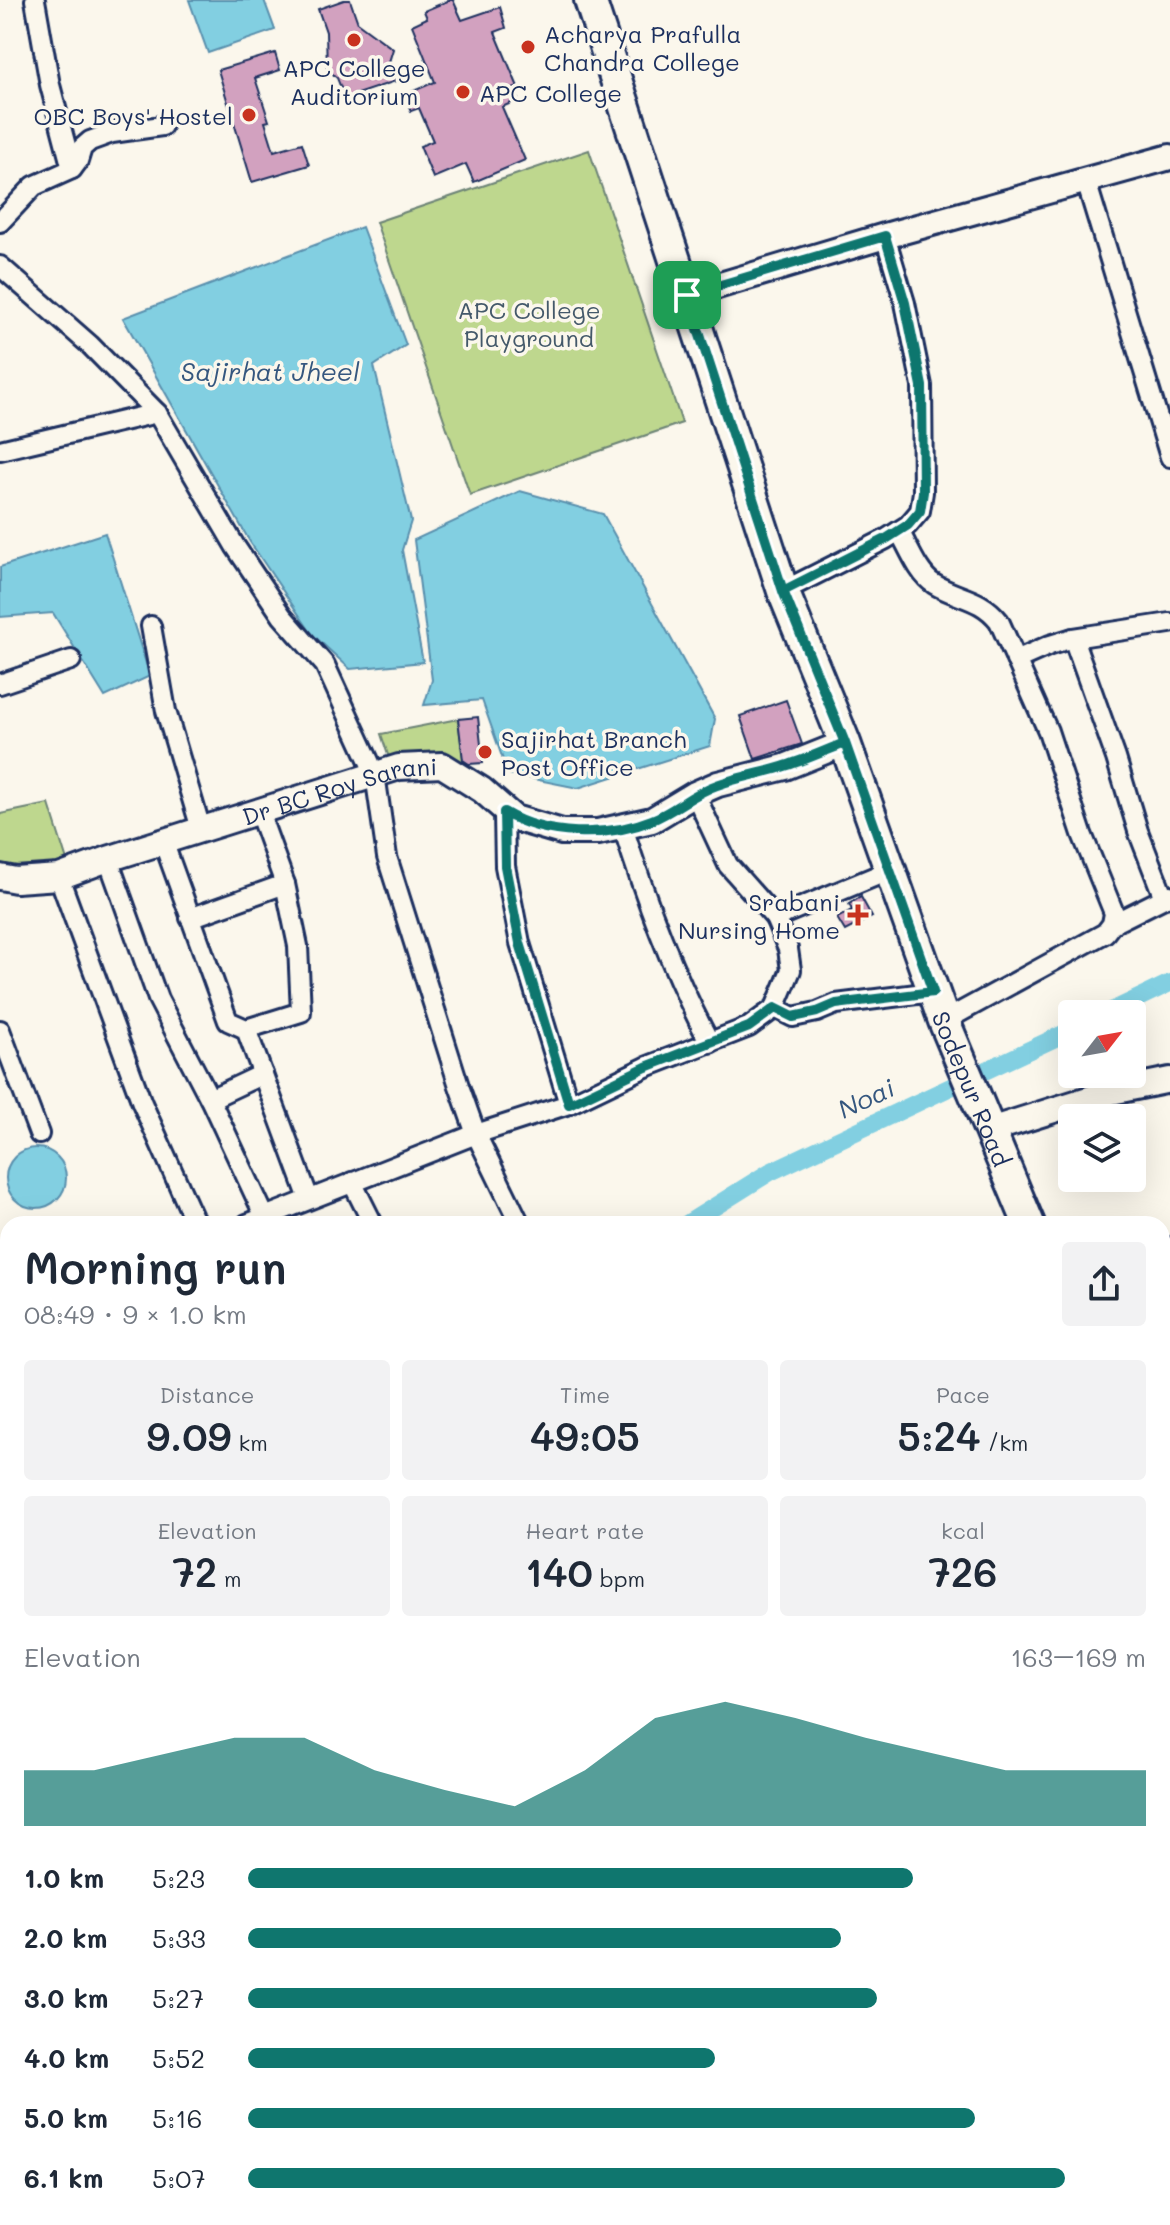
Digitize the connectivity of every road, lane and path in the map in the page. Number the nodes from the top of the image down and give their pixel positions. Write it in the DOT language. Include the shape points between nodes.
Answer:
graph roads {
  1 [pos="35,0"];
  2 [pos="590,0"];
  3 [pos="162,126"];
  4 [pos="1170,157"];
  5 [pos="72,169"];
  6 [pos="1086,181"];
  7 [pos="0,222"];
  8 [pos="885,236"];
  9 [pos="0,266"];
  10 [pos="687,295"];
  11 [pos="157,413"];
  12 [pos="0,450"];
  13 [pos="1170,457"];
  14 [pos="899,531"];
  15 [pos="783,591"];
  16 [pos="1170,623"];
  17 [pos="151,626"];
  18 [pos="1073,638"];
  19 [pos="71,660"];
  20 [pos="1016,660"];
  21 [pos="0,684"];
  22 [pos="845,743"];
  23 [pos="375,774"];
  24 [pos="695,794"];
  25 [pos="259,812"];
  26 [pos="504,812"];
  27 [pos="623,827"];
  28 [pos="201,829"];
  29 [pos="163,841"];
  30 [pos="108,859"];
  31 [pos="888,871"];
  32 [pos="0,877"];
  33 [pos="59,877"];
  34 [pos="285,884"];
  35 [pos="1167,896"];
  36 [pos="190,918"];
  37 [pos="775,918"];
  38 [pos="1112,924"];
  39 [pos="933,992"];
  40 [pos="775,1008"];
  41 [pos="246,1029"];
  42 [pos="0,1030"];
  43 [pos="949,1033"];
  44 [pos="710,1043"];
  45 [pos="263,1074"];
  46 [pos="1170,1080"];
  47 [pos="210,1099"];
  48 [pos="569,1104"];
  49 [pos="987,1122"];
  50 [pos="39,1134"];
  51 [pos="476,1134"];
  52 [pos="352,1182"];
  53 [pos="309,1199"];
  54 [pos="192,1216"];
  55 [pos="253,1216"];
  56 [pos="269,1216"];
  57 [pos="369,1216"];
  58 [pos="516,1216"];
  59 [pos="1026,1216"];
  1 -- 5 [label="street"];
  2 -- 10 [label="main road, Sodepur Road"];
  3 -- 5 [label="street" via="90,141"];
  4 -- 6 [label="street"];
  5 -- 7 [label="street" via="34,186"];
  6 -- 8 [label="street"];
  6 -- 13 [label="street"];
  8 -- 10 [label="street"];
  8 -- 14 [label="street" via="922,386 920,511"];
  9 -- 11 [label="street"];
  10 -- 15 [label="main road, Sodepur Road"];
  11 -- 12 [label="street"];
  11 -- 23 [label="street" via="235,546 282,616 325,665"];
  14 -- 15 [label="street"];
  14 -- 20 [label="street" via="931,583 989,608"];
  15 -- 22 [label="main road, Sodepur Road"];
  16 -- 18 [label="street"];
  17 -- 28 [label="street" via="166,711"];
  18 -- 20 [label="street"];
  18 -- 35 [label="street" via="1138,831"];
  19 -- 21 [label="street"];
  20 -- 38 [label="street" via="1048,731 1114,913"];
  22 -- 24 [label="street, Dr BC Roy Sarani"];
  22 -- 31 [label="main road, Sodepur Road"];
  23 -- 25 [label="street, Dr BC Roy Sarani"];
  23 -- 26 [label="street, Dr BC Roy Sarani" via="442,765 482,790"];
  23 -- 51 [label="street" via="387,857"];
  24 -- 27 [label="street, Dr BC Roy Sarani" via="652,820"];
  24 -- 37 [label="street" via="728,865"];
  25 -- 28 [label="street, Dr BC Roy Sarani"];
  25 -- 34 [label="street"];
  26 -- 27 [label="street, Dr BC Roy Sarani" via="562,832"];
  26 -- 48 [label="street" via="505,866 520,943"];
  27 -- 44 [label="street" via="689,1004"];
  28 -- 29 [label="street, Dr BC Roy Sarani"];
  29 -- 30 [label="street, Dr BC Roy Sarani"];
  29 -- 36 [label="street"];
  30 -- 33 [label="street, Dr BC Roy Sarani"];
  30 -- 47 [label="street" via="158,999"];
  31 -- 37 [label="street"];
  31 -- 39 [label="main road, Sodepur Road"];
  32 -- 33 [label="street, Dr BC Roy Sarani"];
  33 -- 54 [label="street" via="142,1103"];
  34 -- 36 [label="street"];
  34 -- 41 [label="street" via="298,946 301,1012"];
  35 -- 38 [label="street"];
  36 -- 41 [label="street" via="228,1021"];
  37 -- 40 [label="street" via="791,970"];
  38 -- 43 [label="street"];
  39 -- 40 [label="street" via="836,1004 793,1017"];
  39 -- 43 [label="main road, Sodepur Road"];
  40 -- 44 [label="street" via="749,1027"];
  41 -- 45 [label="street"];
  42 -- 50 [label="street"];
  43 -- 49 [label="main road, Sodepur Road"];
  44 -- 48 [label="street"];
  45 -- 47 [label="street"];
  45 -- 53 [label="street"];
  46 -- 49 [label="street"];
  47 -- 55 [label="street"];
  48 -- 51 [label="street"];
  49 -- 59 [label="main road, Sodepur Road"];
  51 -- 52 [label="street"];
  51 -- 58 [label="street"];
  52 -- 53 [label="street"];
  52 -- 57 [label="street"];
  53 -- 56 [label="street"];
}
